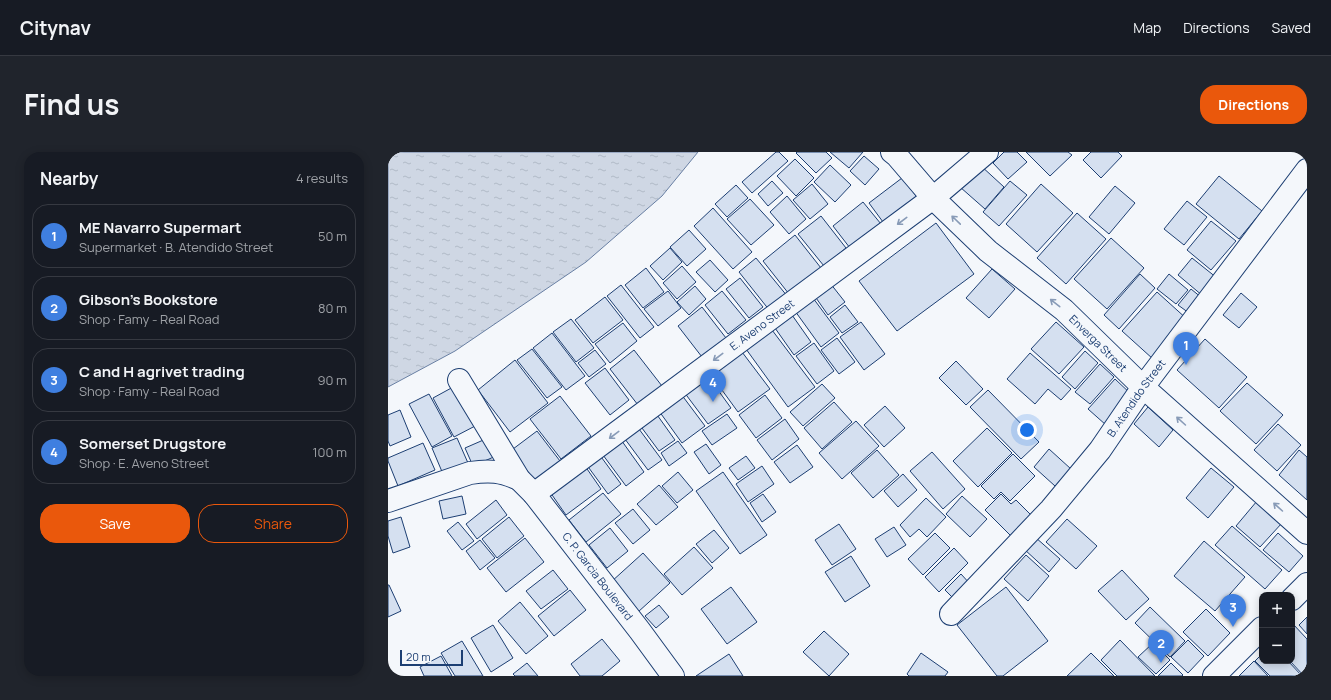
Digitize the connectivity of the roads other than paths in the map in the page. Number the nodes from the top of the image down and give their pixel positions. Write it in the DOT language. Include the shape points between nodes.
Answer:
graph roads {
  1 [pos="892,152"];
  2 [pos="987,152"];
  3 [pos="1307,170"];
  4 [pos="933,198"];
  5 [pos="459,380"];
  6 [pos="1143,387"];
  7 [pos="526,487"];
  8 [pos="388,501"];
  9 [pos="1307,533"];
  10 [pos="1307,584"];
  11 [pos="1295,596"];
  12 [pos="952,614"];
  13 [pos="1259,631"];
  14 [pos="672,676"];
  15 [pos="1214,676"];
  1 -- 4 [label="street, Enverga Street"];
  2 -- 4 [label="street, E. Aveno Street"];
  3 -- 6 [label="street, B. Atendido Street"];
  6 -- 4 [label="street, Enverga Street, one-way" via="1064,310 988,251"];
  4 -- 7 [label="street, E. Aveno Street, one-way"];
  5 -- 7 [label="street, C. P. Garcia Boulevard"];
  9 -- 6 [label="street, Enverga Street, one-way"];
  6 -- 12 [label="street, B. Atendido Street" via="1100,450 1051,509"];
  7 -- 8 [label="street" via="506,473 477,472"];
  7 -- 14 [label="street, C. P. Garcia Boulevard" via="640,631"];
  10 -- 11 [label="street"];
  13 -- 15 [label="street"];
}
